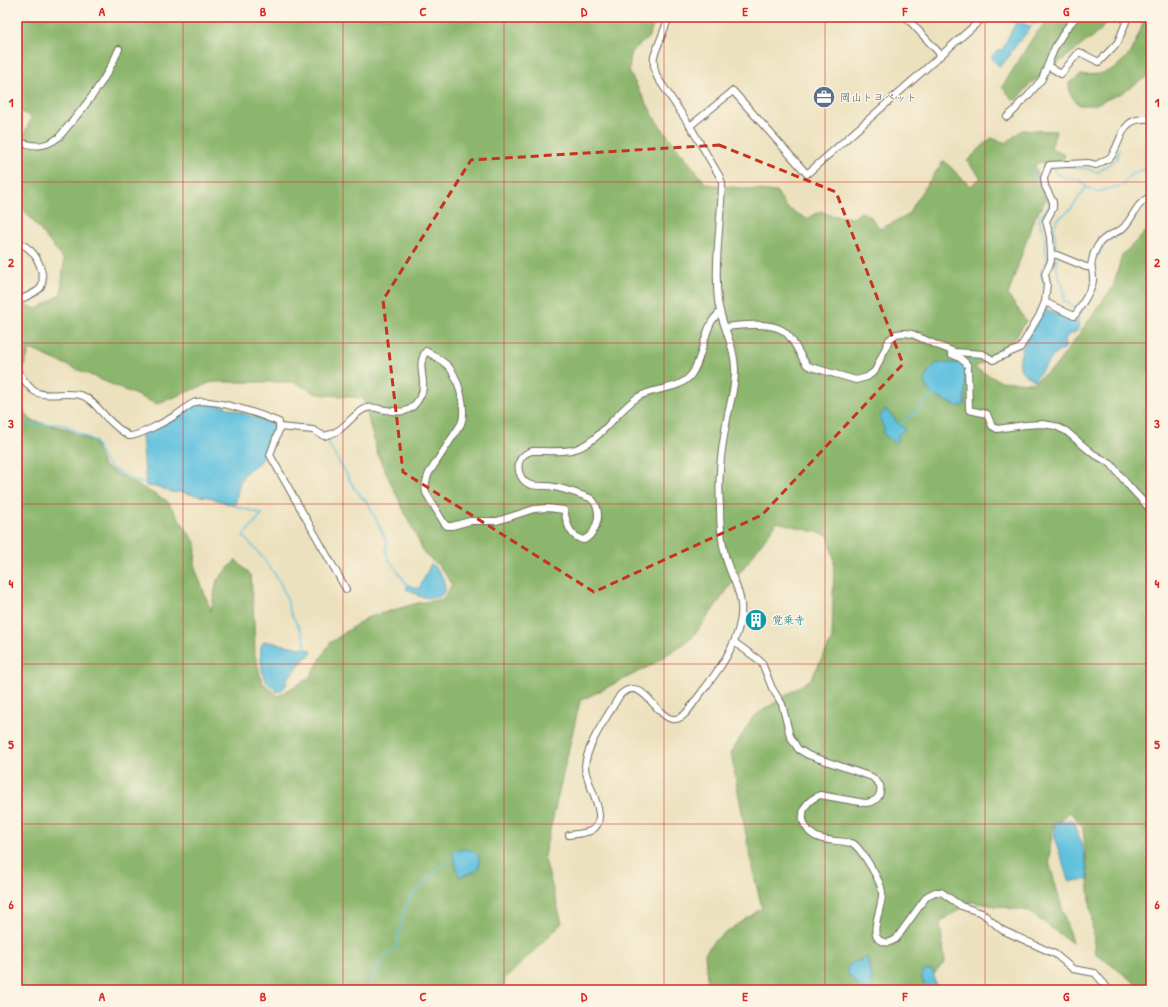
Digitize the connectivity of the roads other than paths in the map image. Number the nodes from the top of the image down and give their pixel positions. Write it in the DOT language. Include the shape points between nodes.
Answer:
graph roads {
  1 [pos="669,17"];
  2 [pos="906,17"];
  3 [pos="984,17"];
  4 [pos="1076,17"];
  5 [pos="1128,17"];
  6 [pos="119,49"];
  7 [pos="941,55"];
  8 [pos="1048,66"];
  9 [pos="1007,117"];
  10 [pos="1151,119"];
  11 [pos="690,126"];
  12 [pos="17,142"];
  13 [pos="1151,196"];
  14 [pos="17,241"];
  15 [pos="1051,254"];
  16 [pos="1091,267"];
  17 [pos="17,301"];
  18 [pos="1045,302"];
  19 [pos="720,312"];
  20 [pos="725,327"];
  21 [pos="939,346"];
  22 [pos="17,370"];
  23 [pos="279,427"];
  24 [pos="1151,510"];
  25 [pos="346,589"];
  26 [pos="734,642"];
  27 [pos="568,835"];
  28 [pos="1109,990"];
  1 -- 11 [label="street" via="654,56 654,70"];
  2 -- 7 [label="street"];
  3 -- 7 [label="street"];
  4 -- 8 [label="street" via="1055,47"];
  5 -- 8 [label="street" via="1118,42 1099,62 1079,52 1061,74"];
  6 -- 12 [label="street" via="89,102 59,137 42,146"];
  7 -- 11 [label="street" via="807,174 734,91"];
  8 -- 9 [label="street" via="1034,89"];
  10 -- 15 [label="street" via="1136,119 1129,123 1111,157 1096,165 1068,163 1048,166 1044,178 1053,202 1053,208 1046,221"];
  11 -- 19 [label="street" via="722,183 717,267"];
  13 -- 16 [label="street" via="1141,202 1122,228 1101,242 1092,258"];
  14 -- 17 [label="street" via="30,250 37,259 42,278 38,291"];
  15 -- 16 [label="street"];
  15 -- 18 [label="street" via="1051,261 1045,274"];
  16 -- 18 [label="street" via="1092,285 1078,313 1074,316"];
  18 -- 21 [label="street" via="1020,348 993,360 983,354 956,352"];
  19 -- 20 [label="street"];
  19 -- 23 [label="street" via="712,322 692,374 684,382 638,397 594,437 572,450 532,451 520,458 518,469 526,483 552,486 594,501 597,506 597,519 593,532 584,540 572,534 564,510 548,508 534,509 496,521 470,521 452,526 444,523 426,493 426,479 461,424 463,412 459,387 450,369 426,351 421,362 424,386 416,403 409,410 403,413 369,407 342,429 324,436 313,430"];
  20 -- 21 [label="street" via="775,327 786,333 807,364 856,380 875,371 889,340 896,334 912,334"];
  20 -- 26 [label="street" via="734,357 735,372 718,474 722,541 725,557 740,595 742,611"];
  21 -- 24 [label="street" via="940,350 957,356 966,363 969,410 987,414 992,426 997,429 1042,424 1066,431 1092,453 1111,464"];
  22 -- 23 [label="street" via="29,387 37,393 83,396 129,436 162,423 199,401 218,403 264,416 279,422"];
  23 -- 25 [label="street" via="270,456"];
  26 -- 27 [label="street" via="704,689 679,718 668,719 648,697 637,690 631,689 620,695 592,743 586,766 599,819 591,830"];
  26 -- 28 [label="street" via="762,663 782,704 790,736 798,749 808,755 872,777 880,785 880,794 872,802 820,795 815,797 806,805 802,819 808,831 814,836 854,844 880,882 883,900 875,929 879,940 890,942 896,939 927,896 941,892 961,906 982,913 1002,930 1055,954 1073,969 1095,973"];
}
